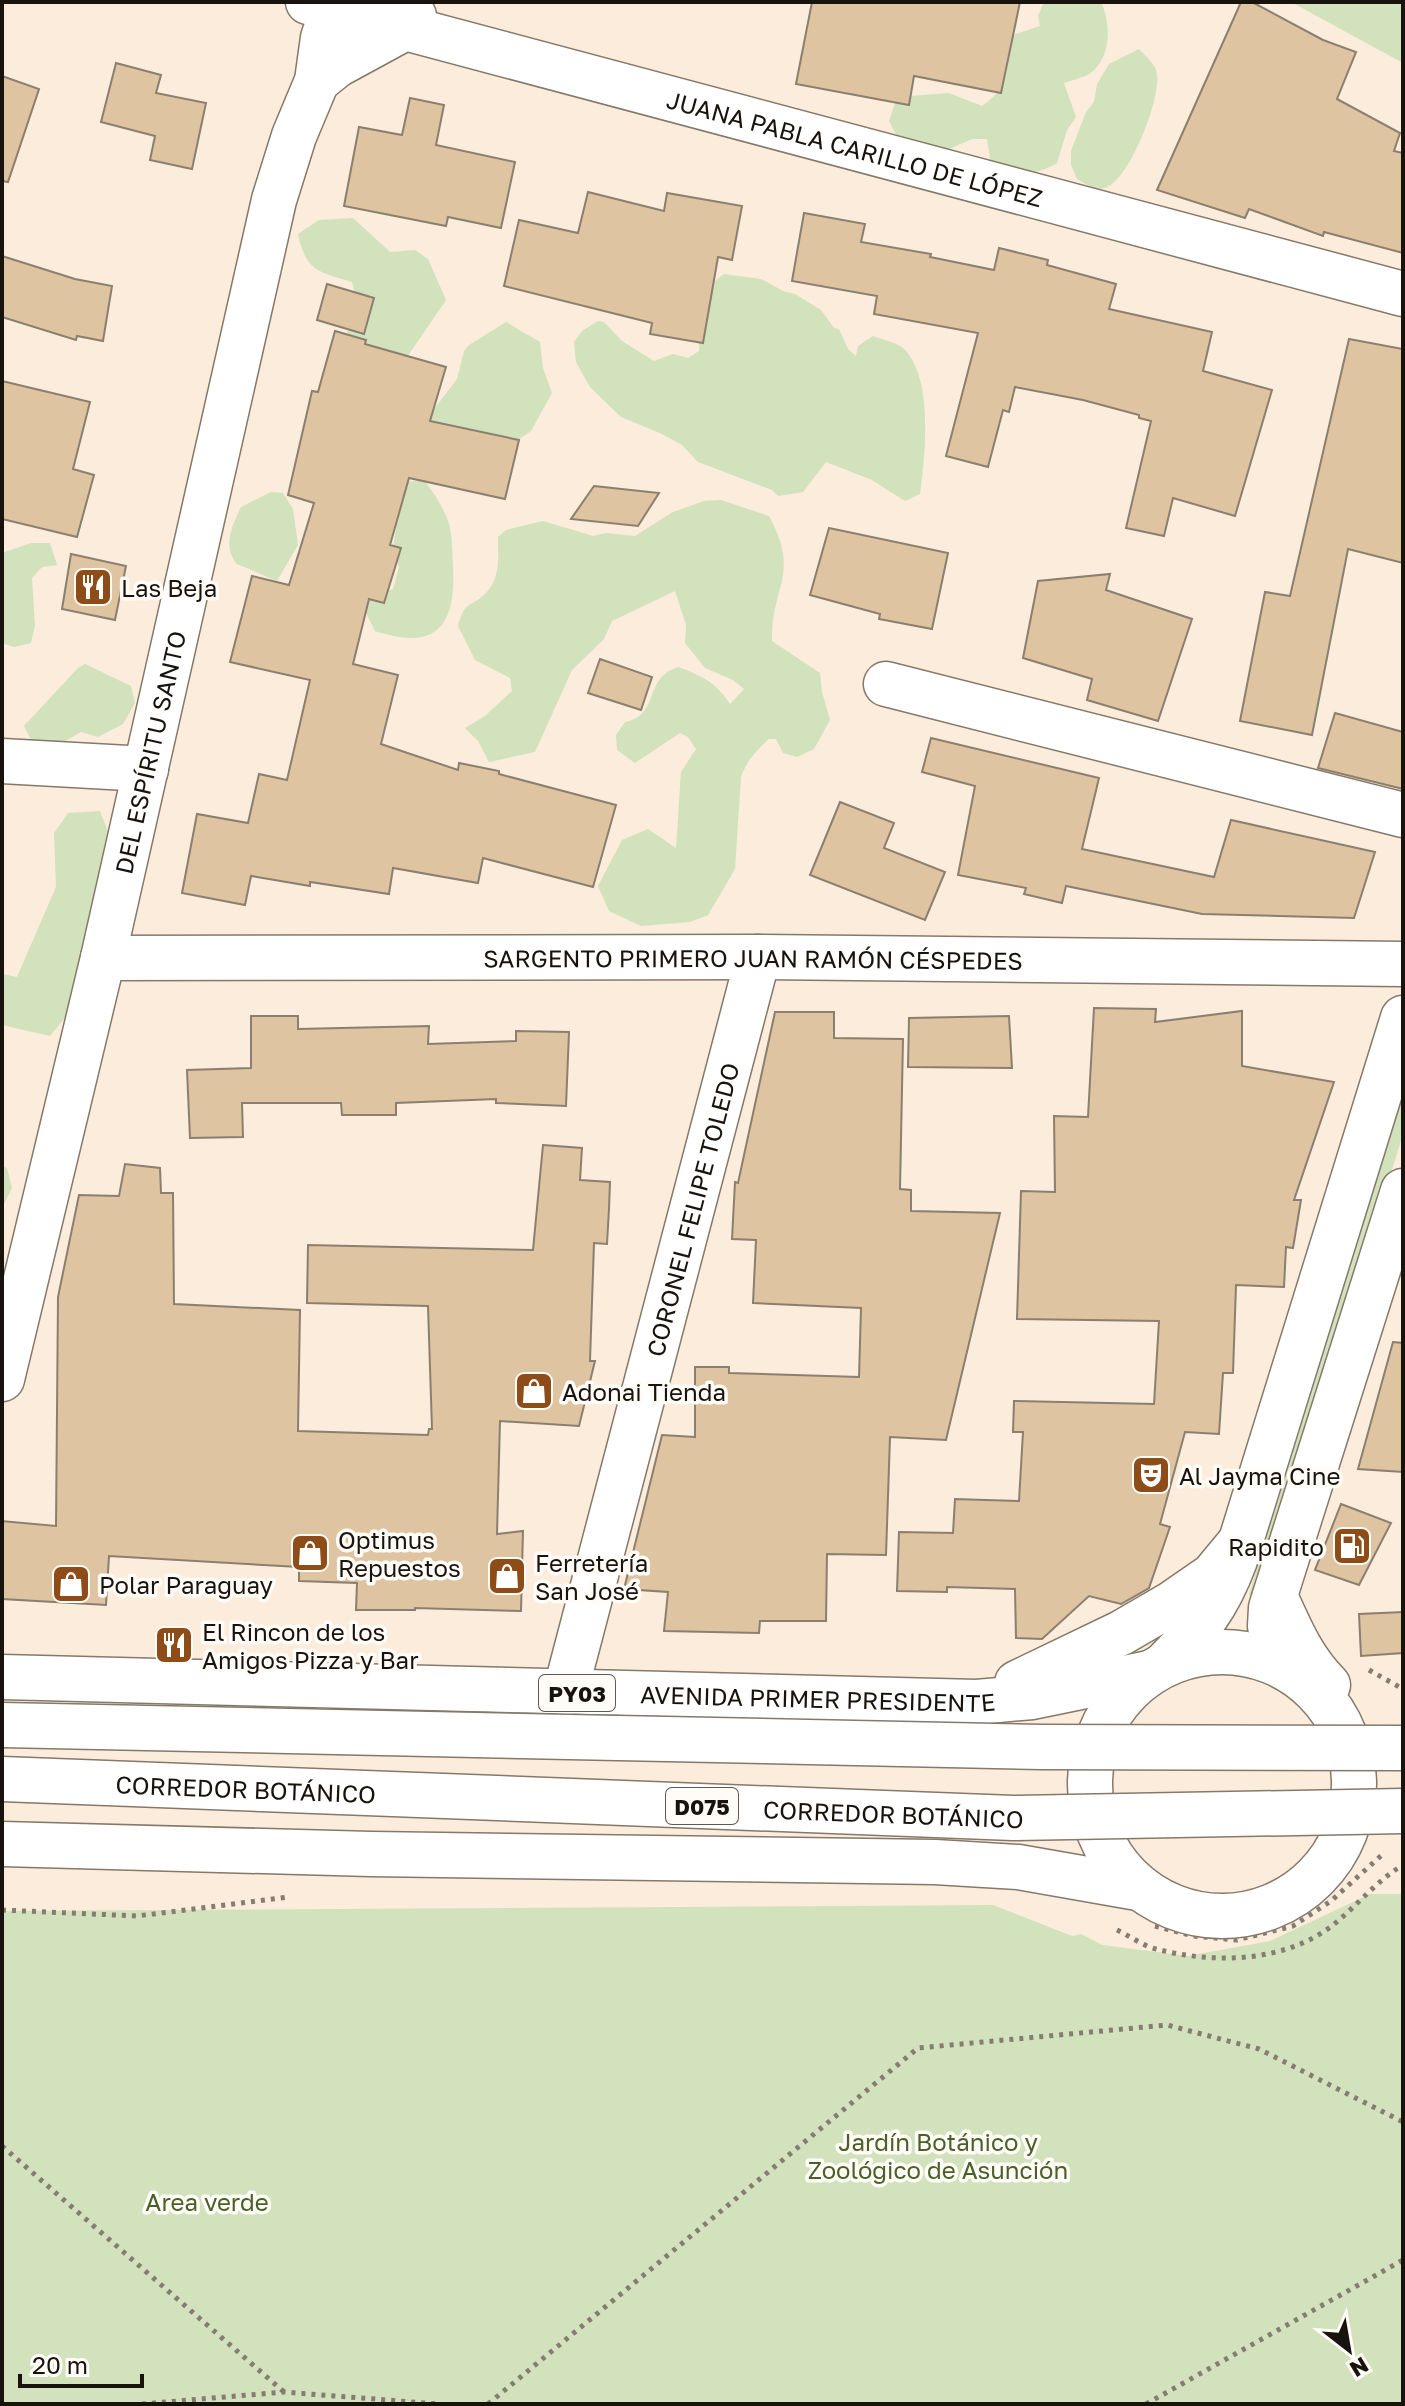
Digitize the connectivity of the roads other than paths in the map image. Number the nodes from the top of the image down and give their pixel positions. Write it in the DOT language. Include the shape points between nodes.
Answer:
graph roads {
  1 [pos="325,4"];
  2 [pos="415,15"];
  3 [pos="317,81"];
  4 [pos="1403,294"];
  5 [pos="886,684"];
  6 [pos="2,761"];
  7 [pos="146,769"];
  8 [pos="1403,815"];
  9 [pos="758,957"];
  10 [pos="103,958"];
  11 [pos="1403,964"];
  12 [pos="1403,1018"];
  13 [pos="1403,1191"];
  14 [pos="2,1379"];
  15 [pos="1242,1540"];
  16 [pos="1156,1669"];
  17 [pos="2,1677"];
  18 [pos="565,1693"];
  19 [pos="1325,1694"];
  20 [pos="977,1702"];
  21 [pos="2,1725"];
  22 [pos="1403,1748"];
  23 [pos="1403,1769"];
  24 [pos="2,1779"];
  25 [pos="1403,1792"];
  26 [pos="1403,1811"];
  27 [pos="2,1844"];
  28 [pos="371,1854"];
  29 [pos="1328,1864"];
  30 [pos="2,1872"];
  31 [pos="1138,1888"];
  1 -- 2 [label="main road, JUANA PABLA CARILLO DE LÓPEZ"];
  1 -- 3 [label="main road, DEL ESPÍRITU SANTO"];
  2 -- 3 [label="main road"];
  2 -- 4 [label="main road, JUANA PABLA CARILLO DE LÓPEZ"];
  3 -- 7 [label="main road, DEL ESPÍRITU SANTO" via="274,200"];
  5 -- 8 [label="main road"];
  6 -- 7 [label="main road"];
  7 -- 10 [label="main road, DEL ESPÍRITU SANTO"];
  9 -- 10 [label="main road, SARGENTO PRIMERO JUAN RAMÓN CÉSPEDES"];
  9 -- 11 [label="main road, SARGENTO PRIMERO JUAN RAMÓN CÉSPEDES"];
  9 -- 18 [label="main road, CORONEL FELIPE TOLEDO"];
  10 -- 14 [label="main road, DEL ESPÍRITU SANTO"];
  12 -- 15 [label="main road"];
  13 -- 19 [label="main road" via="1270,1626 1273,1637"];
  15 -- 16 [label="main road" via="1210,1615"];
  15 -- 20 [label="main road" via="1213,1575 1171,1604"];
  16 -- 19 [label="main road, AVENIDA PRIMER PRESIDENTE / PY03" via="1198,1653 1234,1652 1269,1659"];
  16 -- 20 [label="main road, AVENIDA PRIMER PRESIDENTE / PY03" via="1032,1697"];
  16 -- 31 [label="main road, AVENIDA PRIMER PRESIDENTE / PY03" via="1118,1701 1097,1737 1089,1778 1093,1820 1111,1858"];
  17 -- 18 [label="main road, AVENIDA PRIMER PRESIDENTE / PY03"];
  18 -- 20 [label="main road, AVENIDA PRIMER PRESIDENTE / PY03"];
  19 -- 23 [label="main road, AVENIDA PRIMER PRESIDENTE / PY03"];
  19 -- 29 [label="main road, AVENIDA PRIMER PRESIDENTE / PY03" via="1354,1766 1354,1801 1345,1834"];
  21 -- 22 [label="main road, bridge" via="1043,1747"];
  24 -- 26 [label="main road, CORREDOR BOTÁNICO / D075, bridge" via="1013,1818"];
  25 -- 29 [label="main road, AVENIDA PRIMER PRESIDENTE / PY03" via="1367,1833"];
  27 -- 28 [label="main road, AVENIDA PRIMER PRESIDENTE / PY03"];
  28 -- 30 [label="main road" via="167,1872"];
  28 -- 31 [label="main road, AVENIDA PRIMER PRESIDENTE / PY03" via="935,1862 1018,1867"];
  29 -- 31 [label="main road, AVENIDA PRIMER PRESIDENTE / PY03" via="1293,1895 1238,1916 1203,1916 1169,1906"];
}
